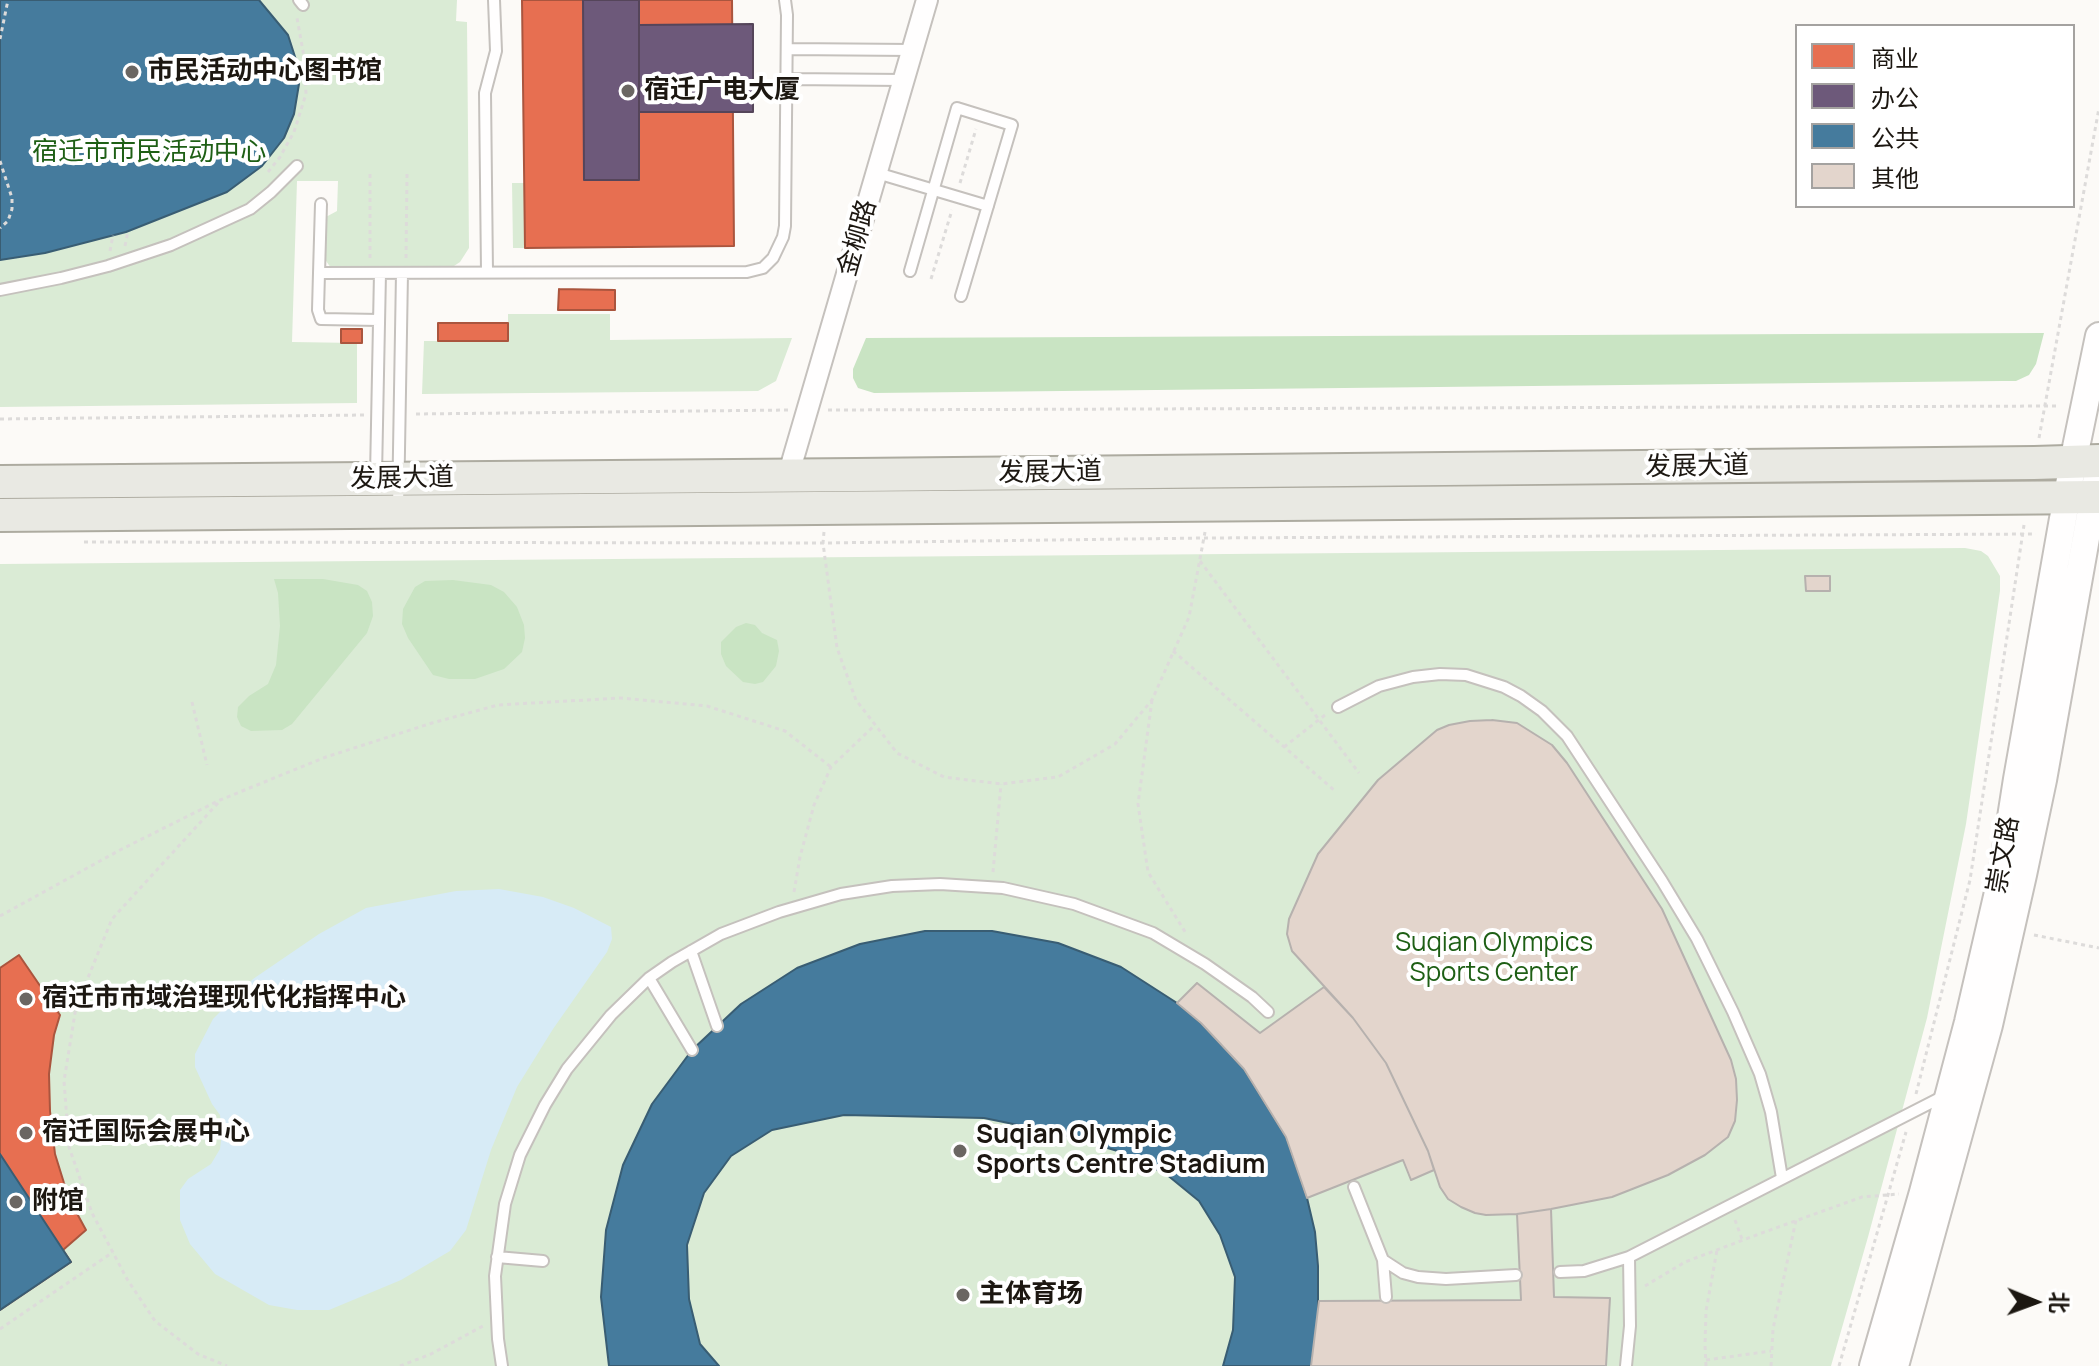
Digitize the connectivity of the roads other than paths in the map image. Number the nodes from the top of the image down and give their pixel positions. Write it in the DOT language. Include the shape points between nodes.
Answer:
graph roads {
  1 [pos="494,0"];
  2 [pos="785,0"];
  3 [pos="927,0"];
  4 [pos="787,49"];
  5 [pos="912,50"];
  6 [pos="786,79"];
  7 [pos="904,80"];
  8 [pos="297,166"];
  9 [pos="877,173"];
  10 [pos="933,190"];
  11 [pos="321,204"];
  12 [pos="988,206"];
  13 [pos="910,271"];
  14 [pos="487,272"];
  15 [pos="319,273"];
  16 [pos="375,273"];
  17 [pos="404,273"];
  18 [pos="0,290"];
  19 [pos="961,296"];
  20 [pos="379,320"];
  21 [pos="2099,336"];
  22 [pos="2090,463"];
  23 [pos="788,476"];
  24 [pos="387,479"];
  25 [pos="0,482"];
  26 [pos="2086,498"];
  27 [pos="387,511"];
  28 [pos="0,515"];
  29 [pos="1338,707"];
  30 [pos="691,951"];
  31 [pos="649,978"];
  32 [pos="1268,1012"];
  33 [pos="717,1026"];
  34 [pos="692,1050"];
  35 [pos="1949,1093"];
  36 [pos="1782,1178"];
  37 [pos="1354,1187"];
  38 [pos="497,1257"];
  39 [pos="1629,1257"];
  40 [pos="1383,1260"];
  41 [pos="543,1261"];
  42 [pos="1560,1272"];
  43 [pos="1516,1275"];
  44 [pos="1386,1297"];
  45 [pos="502,1366"];
  46 [pos="1626,1366"];
  47 [pos="1873,1366"];
  48 [pos="1895,1366"];
  1 -- 14 [label="lane" via="496,51 485,93"];
  2 -- 4 [label="lane"];
  3 -- 5 [label="street, 金柳路"];
  4 -- 5 [label="lane"];
  4 -- 6 [label="lane"];
  5 -- 7 [label="street, 金柳路"];
  6 -- 7 [label="lane"];
  6 -- 14 [label="lane" via="785,226 773,258 763,268"];
  7 -- 9 [label="street, 金柳路"];
  8 -- 18 [label="lane" via="250,209 171,245 108,266"];
  9 -- 10 [label="lane"];
  9 -- 23 [label="street, 金柳路"];
  10 -- 12 [label="lane"];
  10 -- 12 [label="lane" via="957,108 1012,125"];
  10 -- 13 [label="lane"];
  11 -- 15 [label="lane"];
  12 -- 19 [label="lane"];
  14 -- 17 [label="lane"];
  15 -- 16 [label="lane"];
  15 -- 20 [label="lane" via="321,319"];
  16 -- 17 [label="lane"];
  16 -- 20 [label="lane"];
  17 -- 24 [label="lane"];
  20 -- 24 [label="lane"];
  21 -- 22 [label="street, 崇文路" via="2084,406"];
  22 -- 23 [label="main road, 发展大道"];
  22 -- 26 [label="street, 崇文路"];
  23 -- 24 [label="main road, 发展大道"];
  24 -- 25 [label="main road, 发展大道"];
  24 -- 27 [label="lane"];
  24 -- 27 [label="lane"];
  26 -- 27 [label="main road, 发展大道"];
  26 -- 35 [label="street, 崇文路" via="2061,534 2002,875"];
  26 -- 48 [label="street, 崇文路" via="2043,780 2011,929"];
  27 -- 28 [label="main road, 发展大道"];
  29 -- 36 [label="lane" via="1379,686 1413,677 1466,675 1521,696 1567,736 1697,939 1733,1012 1760,1074"];
  30 -- 31 [label="lane"];
  30 -- 32 [label="lane" via="721,934 841,894 940,884 1003,888 1074,904 1153,933"];
  30 -- 33 [label="lane"];
  31 -- 34 [label="lane"];
  31 -- 38 [label="lane" via="611,1015 545,1105 520,1155"];
  35 -- 36 [label="lane"];
  35 -- 47 [label="street, 崇文路"];
  36 -- 39 [label="lane"];
  37 -- 40 [label="lane"];
  38 -- 41 [label="lane"];
  38 -- 45 [label="lane"];
  39 -- 42 [label="lane" via="1584,1271"];
  39 -- 46 [label="lane"];
  40 -- 43 [label="lane" via="1418,1277"];
  40 -- 44 [label="lane"];
}
